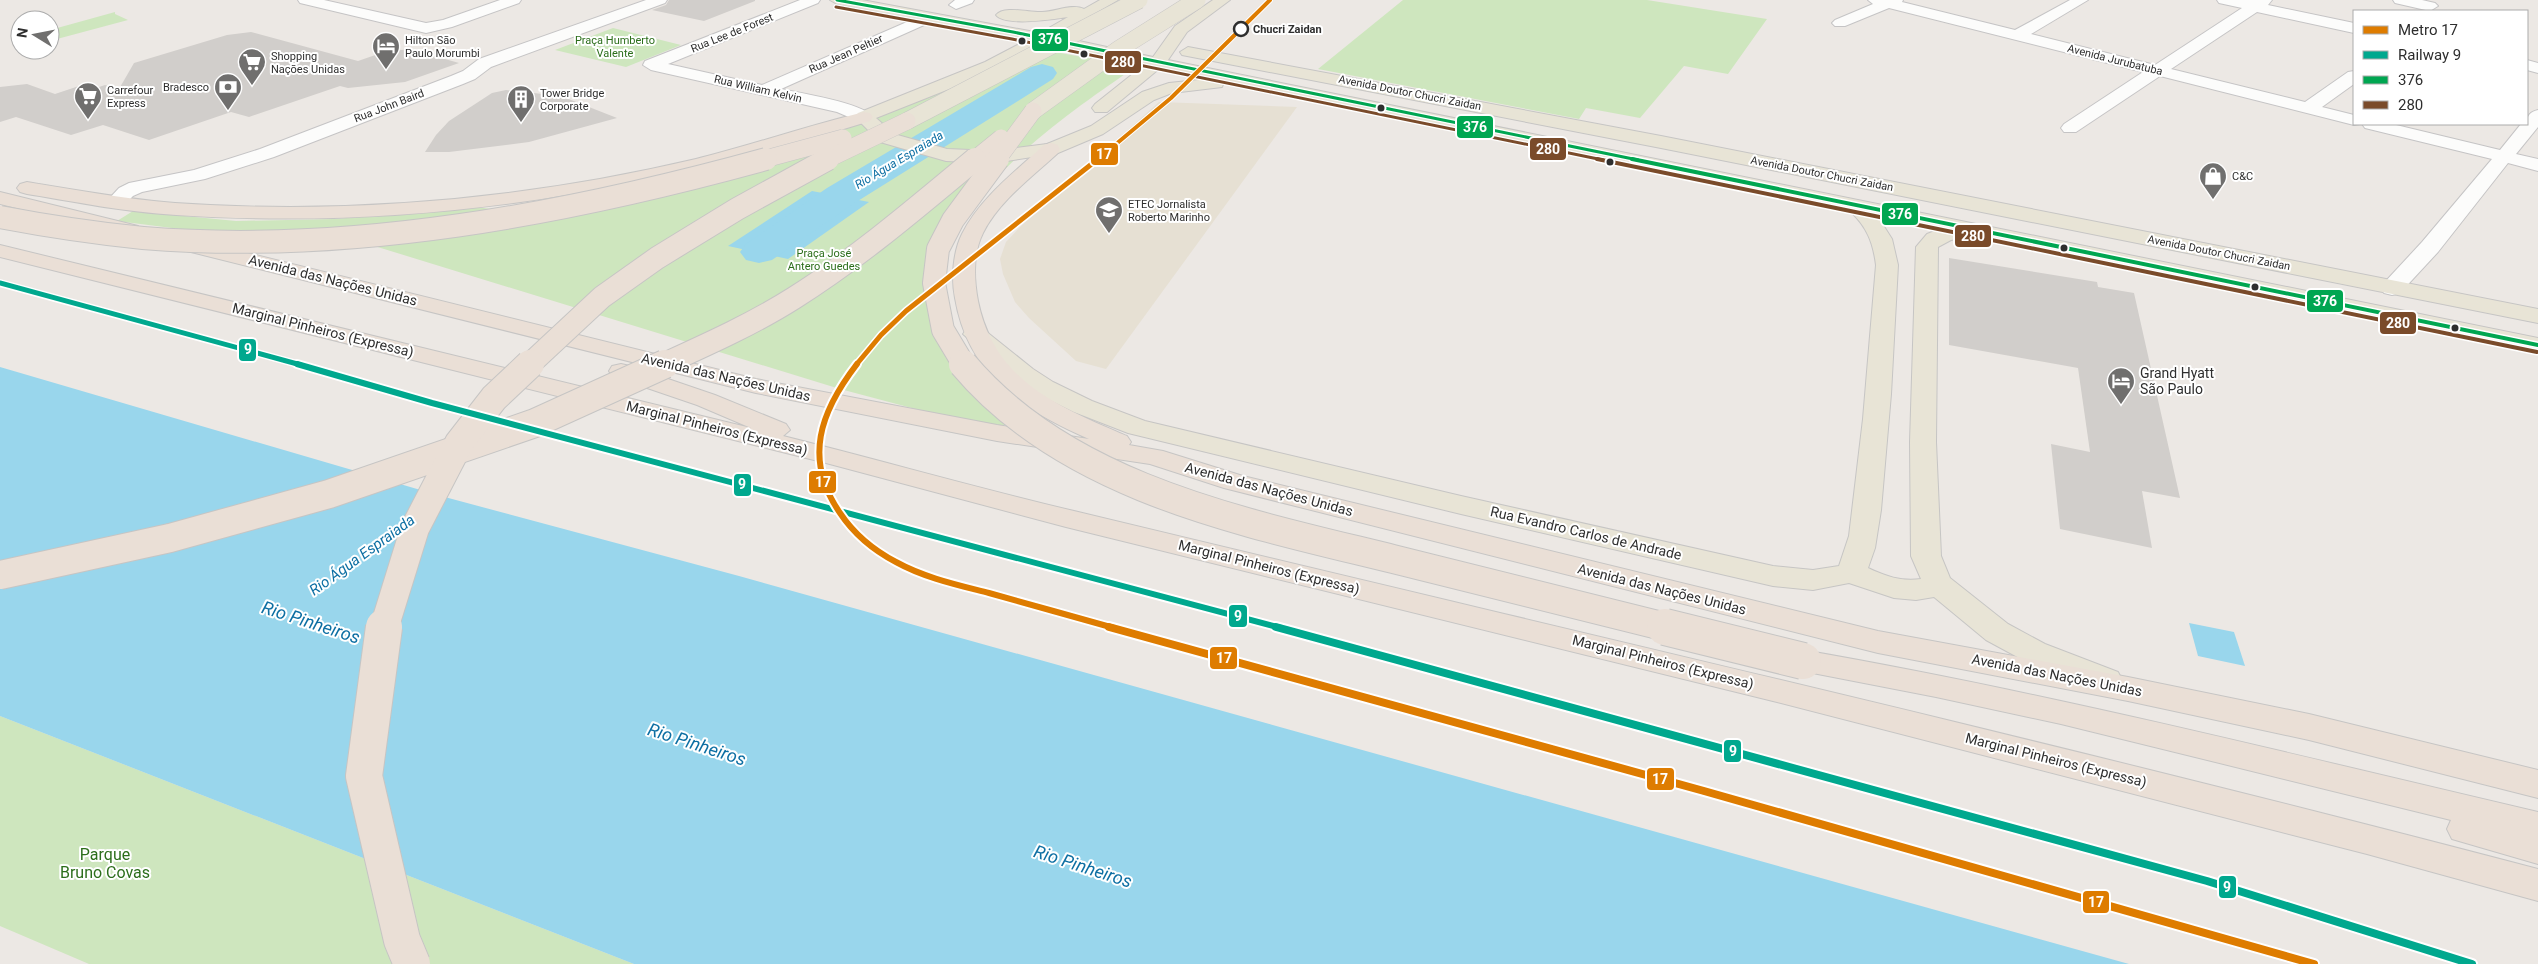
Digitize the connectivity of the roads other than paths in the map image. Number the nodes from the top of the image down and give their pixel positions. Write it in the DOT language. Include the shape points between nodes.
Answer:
graph roads {
  1 [pos="304,0"];
  2 [pos="514,0"];
  3 [pos="660,0"];
  4 [pos="813,0"];
  5 [pos="837,0"];
  6 [pos="1139,0"];
  7 [pos="1197,0"];
  8 [pos="1223,0"];
  9 [pos="2081,0"];
  10 [pos="2224,0"];
  11 [pos="2400,0"];
  12 [pos="1887,1"];
  13 [pos="938,2"];
  14 [pos="961,3"];
  15 [pos="1105,3"];
  16 [pos="2260,3"];
  17 [pos="2430,6"];
  18 [pos="1004,15"];
  19 [pos="928,18"];
  20 [pos="1840,24"];
  21 [pos="969,25"];
  22 [pos="1062,27"];
  23 [pos="2353,28"];
  24 [pos="1181,29"];
  25 [pos="2017,36"];
  26 [pos="1041,38"];
  27 [pos="1205,54"];
  28 [pos="1162,55"];
  29 [pos="1226,58"];
  30 [pos="650,65"];
  31 [pos="991,66"];
  32 [pos="1191,69"];
  33 [pos="2159,71"];
  34 [pos="2353,77"];
  35 [pos="1243,81"];
  36 [pos="765,90"];
  37 [pos="2310,108"];
  38 [pos="1032,111"];
  39 [pos="2538,116"];
  40 [pos="864,117"];
  41 [pos="2353,120"];
  42 [pos="2375,125"];
  43 [pos="2070,128"];
  44 [pos="897,130"];
  45 [pos="1051,149"];
  46 [pos="2504,157"];
  47 [pos="2538,165"];
  48 [pos="0,184"];
  49 [pos="0,198"];
  50 [pos="116,202"];
  51 [pos="1857,206"];
  52 [pos="0,217"];
  53 [pos="1978,230"];
  54 [pos="1882,235"];
  55 [pos="1929,243"];
  56 [pos="0,251"];
  57 [pos="2392,288"];
  58 [pos="447,308"];
  59 [pos="2538,316"];
  60 [pos="974,333"];
  61 [pos="2538,345"];
  62 [pos="835,457"];
  63 [pos="1154,457"];
  64 [pos="1851,572"];
  65 [pos="0,575"];
  66 [pos="1938,585"];
  67 [pos="1878,642"];
  68 [pos="1819,664"];
  69 [pos="2128,689"];
  70 [pos="2538,784"];
  71 [pos="2538,816"];
  72 [pos="2538,827"];
  73 [pos="2538,849"];
  74 [pos="2538,885"];
  75 [pos="412,964"];
  1 -- 2 [label="street" via="419,28 447,24"];
  3 -- 50 [label="street, Rua John Baird" via="485,63 457,80 267,153 198,174 136,187"];
  4 -- 30 [label="street, Rua Lee de Forest"];
  5 -- 19 [label="main road, Avenida Doutor Chucri Zaidan"];
  6 -- 44 [label="main road, bridge"];
  7 -- 38 [label="main road, bridge" via="1119,49"];
  8 -- 24 [label="main road"];
  9 -- 25 [label="street"];
  10 -- 16 [label="street"];
  11 -- 17 [label="street"];
  12 -- 20 [label="street"];
  12 -- 25 [label="street, Avenida Jurubatuba"];
  13 -- 14 [label="main road"];
  14 -- 18 [label="main road"];
  15 -- 18 [label="main road" via="1042,17"];
  15 -- 22 [label="main road"];
  16 -- 23 [label="street"];
  16 -- 33 [label="street"];
  18 -- 22 [label="main road, Avenida Doutor Chucri Zaidan"];
  19 -- 21 [label="main road, Avenida Doutor Chucri Zaidan"];
  19 -- 36 [label="street, Rua Jean Peltier"];
  21 -- 26 [label="main road, Avenida Doutor Chucri Zaidan"];
  21 -- 31 [label="main road" via="998,40 1002,52"];
  22 -- 26 [label="main road"];
  22 -- 28 [label="main road, Avenida Doutor Chucri Zaidan" via="1105,35"];
  24 -- 28 [label="main road"];
  24 -- 29 [label="main road" via="1182,43"];
  25 -- 33 [label="street, Avenida Jurubatuba"];
  26 -- 28 [label="main road, Avenida Doutor Chucri Zaidan" via="1090,48"];
  26 -- 31 [label="main road"];
  27 -- 28 [label="main road, Avenida Doutor Chucri Zaidan"];
  27 -- 29 [label="main road, Avenida Doutor Chucri Zaidan"];
  27 -- 32 [label="main road"];
  28 -- 32 [label="main road, Avenida Doutor Chucri Zaidan"];
  28 -- 45 [label="main road"];
  29 -- 57 [label="main road, Avenida Doutor Chucri Zaidan"];
  30 -- 36 [label="street, Rua William Kelvin"];
  31 -- 40 [label="main road"];
  32 -- 35 [label="main road, Avenida Doutor Chucri Zaidan"];
  33 -- 37 [label="street, Avenida Jurubatuba"];
  33 -- 43 [label="street"];
  34 -- 37 [label="street"];
  35 -- 45 [label="main road" via="1169,88 1148,96 1096,130"];
  35 -- 51 [label="main road, Avenida Doutor Chucri Zaidan"];
  36 -- 40 [label="street, Rua William Kelvin" via="843,108"];
  37 -- 41 [label="street, Avenida Jurubatuba"];
  38 -- 65 [label="highway, bridge" via="865,250 793,300 702,348 593,398 535,423 329,494 170,538"];
  38 -- 68 [label="highway, bridge" via="953,220 938,249 934,283 943,330 960,360 986,391 1026,422 1070,452 1114,476 1184,504"];
  39 -- 46 [label="street"];
  40 -- 44 [label="main road"];
  40 -- 50 [label="highway" via="710,160 603,183 503,199 300,213 175,209"];
  42 -- 46 [label="street"];
  44 -- 45 [label="main road" via="946,155 994,156"];
  44 -- 52 [label="highway, bridge" via="620,196 450,226 311,238 203,240 107,235"];
  44 -- 75 [label="highway, bridge" via="816,165 737,209 602,296 494,398 459,443 415,528 385,620 364,776 402,940"];
  45 -- 60 [label="highway" via="997,201 972,233 965,259 964,285 966,310"];
  46 -- 47 [label="street"];
  46 -- 57 [label="street"];
  48 -- 50 [label="highway"];
  49 -- 58 [label="highway, Avenida das Nações Unidas"];
  51 -- 53 [label="main road, Avenida Doutor Chucri Zaidan"];
  51 -- 54 [label="main road"];
  53 -- 55 [label="main road" via="1952,233"];
  53 -- 61 [label="main road, Avenida Doutor Chucri Zaidan"];
  54 -- 55 [label="main road" via="1912,236"];
  54 -- 64 [label="main road" via="1887,265 1879,400 1863,534"];
  55 -- 66 [label="main road" via="1924,363 1926,556"];
  56 -- 62 [label="highway, Marginal Pinheiros (Expressa)"];
  57 -- 59 [label="main road, Avenida Doutor Chucri Zaidan"];
  58 -- 62 [label="highway" via="591,362 742,413"];
  58 -- 63 [label="highway, Avenida das Nações Unidas" via="756,386 997,433"];
  60 -- 63 [label="highway" via="1006,380 1034,402 1065,419"];
  60 -- 64 [label="main road, Rua Evandro Carlos de Andrade" via="1031,379 1061,397 1137,427 1774,576 1818,581"];
  62 -- 74 [label="highway, Marginal Pinheiros (Expressa)" via="1066,518 1773,689"];
  63 -- 67 [label="highway, Avenida das Nações Unidas" via="1299,498"];
  64 -- 66 [label="main road" via="1899,590 1926,590"];
  66 -- 69 [label="main road" via="1997,632 2034,652"];
  67 -- 69 [label="highway, Avenida das Nações Unidas"];
  67 -- 71 [label="highway" via="1975,672"];
  68 -- 72 [label="highway" via="2071,714"];
  68 -- 73 [label="highway" via="1938,698 2349,798"];
  69 -- 70 [label="highway, Avenida das Nações Unidas" via="2308,728"];
}
